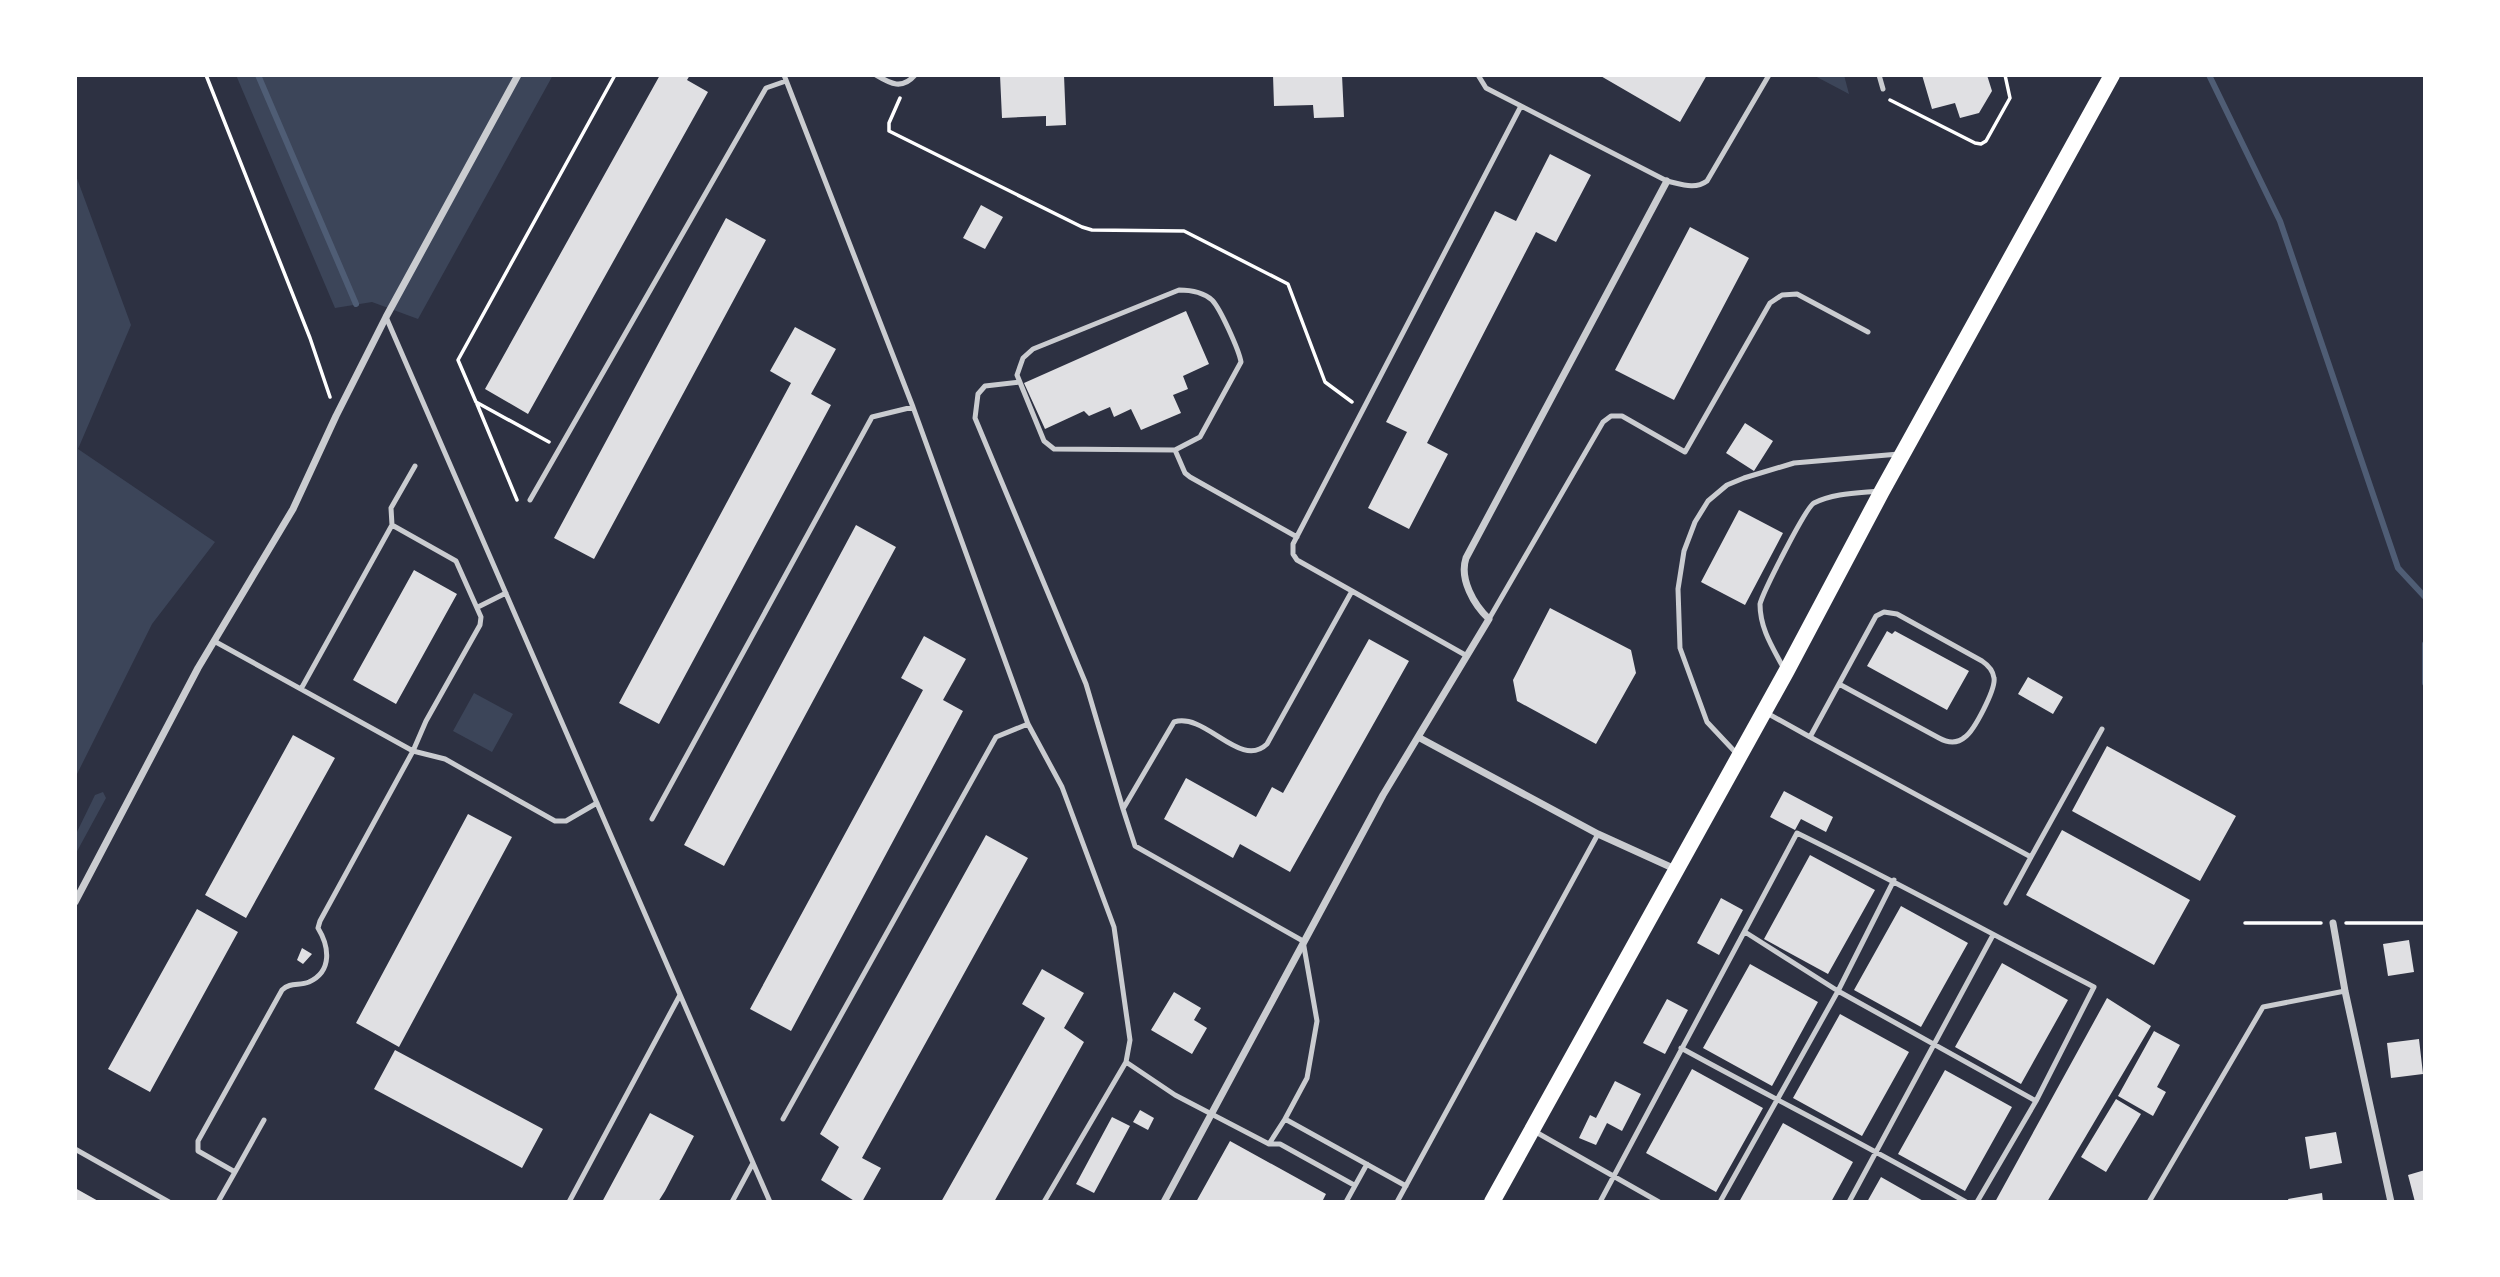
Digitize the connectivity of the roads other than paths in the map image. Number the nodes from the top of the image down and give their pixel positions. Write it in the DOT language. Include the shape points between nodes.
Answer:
graph roads {
  1 [pos="518,75"];
  2 [pos="876,75"];
  3 [pos="915,75"];
  4 [pos="1478,75"];
  5 [pos="1769,75"];
  6 [pos="1880,75"];
  7 [pos="2112,75"];
  8 [pos="785,78"];
  9 [pos="1883,89"];
  10 [pos="1521,106"];
  11 [pos="1667,181"];
  12 [pos="386,317"];
  13 [pos="1868,332"];
  14 [pos="1020,382"];
  15 [pos="913,407"];
  16 [pos="1175,450"];
  17 [pos="1902,454"];
  18 [pos="415,466"];
  19 [pos="1882,491"];
  20 [pos="530,500"];
  21 [pos="392,525"];
  22 [pos="1297,537"];
  23 [pos="1353,592"];
  24 [pos="506,593"];
  25 [pos="478,607"];
  26 [pos="1489,619"];
  27 [pos="214,641"];
  28 [pos="1468,656"];
  29 [pos="1786,672"];
  30 [pos="1839,684"];
  31 [pos="301,689"];
  32 [pos="1764,711"];
  33 [pos="1028,724"];
  34 [pos="2102,729"];
  35 [pos="1418,737"];
  36 [pos="1810,737"];
  37 [pos="413,751"];
  38 [pos="1738,757"];
  39 [pos="597,803"];
  40 [pos="1123,809"];
  41 [pos="652,819"];
  42 [pos="1598,834"];
  43 [pos="2031,857"];
  44 [pos="1675,869"];
  45 [pos="1894,880"];
  46 [pos="75,902"];
  47 [pos="2006,903"];
  48 [pos="2333,923"];
  49 [pos="1745,932"];
  50 [pos="1993,935"];
  51 [pos="1303,941"];
  52 [pos="1838,991"];
  53 [pos="2345,991"];
  54 [pos="680,995"];
  55 [pos="1934,1043"];
  56 [pos="1681,1048"];
  57 [pos="1126,1062"];
  58 [pos="1776,1100"];
  59 [pos="2036,1101"];
  60 [pos="1212,1115"];
  61 [pos="783,1119"];
  62 [pos="1285,1119"];
  63 [pos="264,1120"];
  64 [pos="1532,1129"];
  65 [pos="1269,1144"];
  66 [pos="75,1149"];
  67 [pos="1877,1151"];
  68 [pos="753,1163"];
  69 [pos="1367,1164"];
  70 [pos="234,1172"];
  71 [pos="1615,1175"];
  72 [pos="1354,1185"];
  73 [pos="1406,1186"];
  74 [pos="169,1202"];
  75 [pos="218,1202"];
  76 [pos="569,1202"];
  77 [pos="732,1202"];
  78 [pos="770,1202"];
  79 [pos="1044,1202"];
  80 [pos="1164,1202"];
  81 [pos="1346,1202"];
  82 [pos="1397,1202"];
  83 [pos="1492,1202"];
  84 [pos="1600,1202"];
  85 [pos="1659,1202"];
  86 [pos="1720,1202"];
  87 [pos="1849,1202"];
  88 [pos="1966,1202"];
  89 [pos="1977,1202"];
  90 [pos="2149,1202"];
  91 [pos="2391,1202"];
  1 -- 12 [label="street"];
  2 -- 3 [label="lane" via="892,85 907,83"];
  4 -- 10 [label="lane" via="1486,88"];
  5 -- 11 [label="lane" via="1707,181 1692,186"];
  6 -- 9 [label="lane"];
  7 -- 17 [label="main road"];
  8 -- 15 [label="lane"];
  8 -- 20 [label="lane" via="766,88"];
  10 -- 11 [label="lane"];
  10 -- 22 [label="lane"];
  11 -- 26 [label="street" via="1466,558 1463,575"];
  12 -- 24 [label="lane"];
  12 -- 27 [label="street" via="293,509"];
  13 -- 26 [label="lane" via="1797,294 1782,295 1770,303 1685,452 1622,416 1603,422"];
  14 -- 16 [label="lane" via="1044,441 1054,449"];
  14 -- 16 [label="lane" via="1019,366 1033,349 1179,290 1198,293 1216,305 1241,362 1200,438"];
  14 -- 40 [label="lane" via="985,386 978,394 975,418 1086,684"];
  15 -- 33 [label="lane"];
  15 -- 41 [label="lane" via="872,417"];
  16 -- 22 [label="lane" via="1190,477"];
  17 -- 19 [label="main road"];
  17 -- 38 [label="lane" via="1794,463 1744,478 1708,501 1695,522 1684,551 1678,589 1681,648 1707,722"];
  18 -- 21 [label="lane" via="391,508"];
  19 -- 29 [label="main road"];
  19 -- 29 [label="lane" via="1824,499 1811,505 1802,520 1759,604 1767,637"];
  21 -- 25 [label="lane" via="456,561"];
  21 -- 31 [label="lane"];
  22 -- 23 [label="lane" via="1292,550 1297,559"];
  23 -- 28 [label="lane"];
  23 -- 40 [label="lane" via="1267,744 1251,752 1191,721 1174,722"];
  24 -- 25 [label="lane"];
  24 -- 39 [label="lane"];
  25 -- 37 [label="lane" via="480,625"];
  26 -- 28 [label="street"];
  27 -- 31 [label="lane"];
  27 -- 46 [label="street"];
  28 -- 35 [label="street"];
  29 -- 32 [label="main road"];
  30 -- 30 [label="lane" via="1952,742 1969,733 1992,692 1994,678 1982,661 1888,611 1876,617"];
  30 -- 36 [label="lane"];
  31 -- 37 [label="lane"];
  32 -- 36 [label="lane"];
  32 -- 38 [label="main road"];
  33 -- 57 [label="lane" via="1062,787 1114,927 1130,1040"];
  33 -- 61 [label="lane" via="996,737"];
  34 -- 43 [label="lane"];
  35 -- 42 [label="street"];
  35 -- 51 [label="street"];
  36 -- 43 [label="lane"];
  37 -- 39 [label="lane" via="445,759 555,821 566,821"];
  37 -- 70 [label="lane" via="320,921 318,928 328,953 322,971 282,990 198,1141 198,1151"];
  38 -- 44 [label="main road"];
  39 -- 54 [label="lane"];
  40 -- 51 [label="lane" via="1135,846"];
  42 -- 44 [label="street"];
  42 -- 73 [label="lane"];
  43 -- 47 [label="lane"];
  44 -- 64 [label="main road"];
  45 -- 49 [label="lane" via="1797,833"];
  45 -- 50 [label="lane"];
  45 -- 52 [label="lane"];
  48 -- 53 [label="street"];
  49 -- 52 [label="lane"];
  49 -- 56 [label="lane"];
  50 -- 55 [label="lane"];
  50 -- 59 [label="lane" via="2094,986"];
  51 -- 60 [label="street"];
  51 -- 62 [label="lane" via="1317,1021 1307,1078"];
  52 -- 55 [label="lane"];
  52 -- 58 [label="lane"];
  53 -- 90 [label="lane" via="2263,1007"];
  53 -- 91 [label="street"];
  54 -- 68 [label="lane"];
  54 -- 76 [label="lane"];
  55 -- 59 [label="lane"];
  55 -- 67 [label="lane"];
  56 -- 58 [label="lane"];
  56 -- 71 [label="lane"];
  57 -- 60 [label="lane"];
  57 -- 79 [label="lane"];
  58 -- 67 [label="lane"];
  58 -- 86 [label="lane"];
  59 -- 89 [label="lane"];
  60 -- 65 [label="lane"];
  60 -- 80 [label="street"];
  62 -- 65 [label="lane"];
  62 -- 69 [label="lane"];
  63 -- 70 [label="lane"];
  64 -- 71 [label="lane"];
  64 -- 83 [label="main road"];
  65 -- 72 [label="lane" via="1280,1144"];
  66 -- 74 [label="lane"];
  67 -- 87 [label="lane"];
  67 -- 88 [label="lane"];
  68 -- 77 [label="lane"];
  68 -- 78 [label="lane"];
  69 -- 72 [label="lane"];
  69 -- 73 [label="lane"];
  70 -- 75 [label="lane"];
  71 -- 84 [label="lane"];
  71 -- 85 [label="lane"];
  72 -- 81 [label="lane"];
  73 -- 82 [label="lane"];
}
